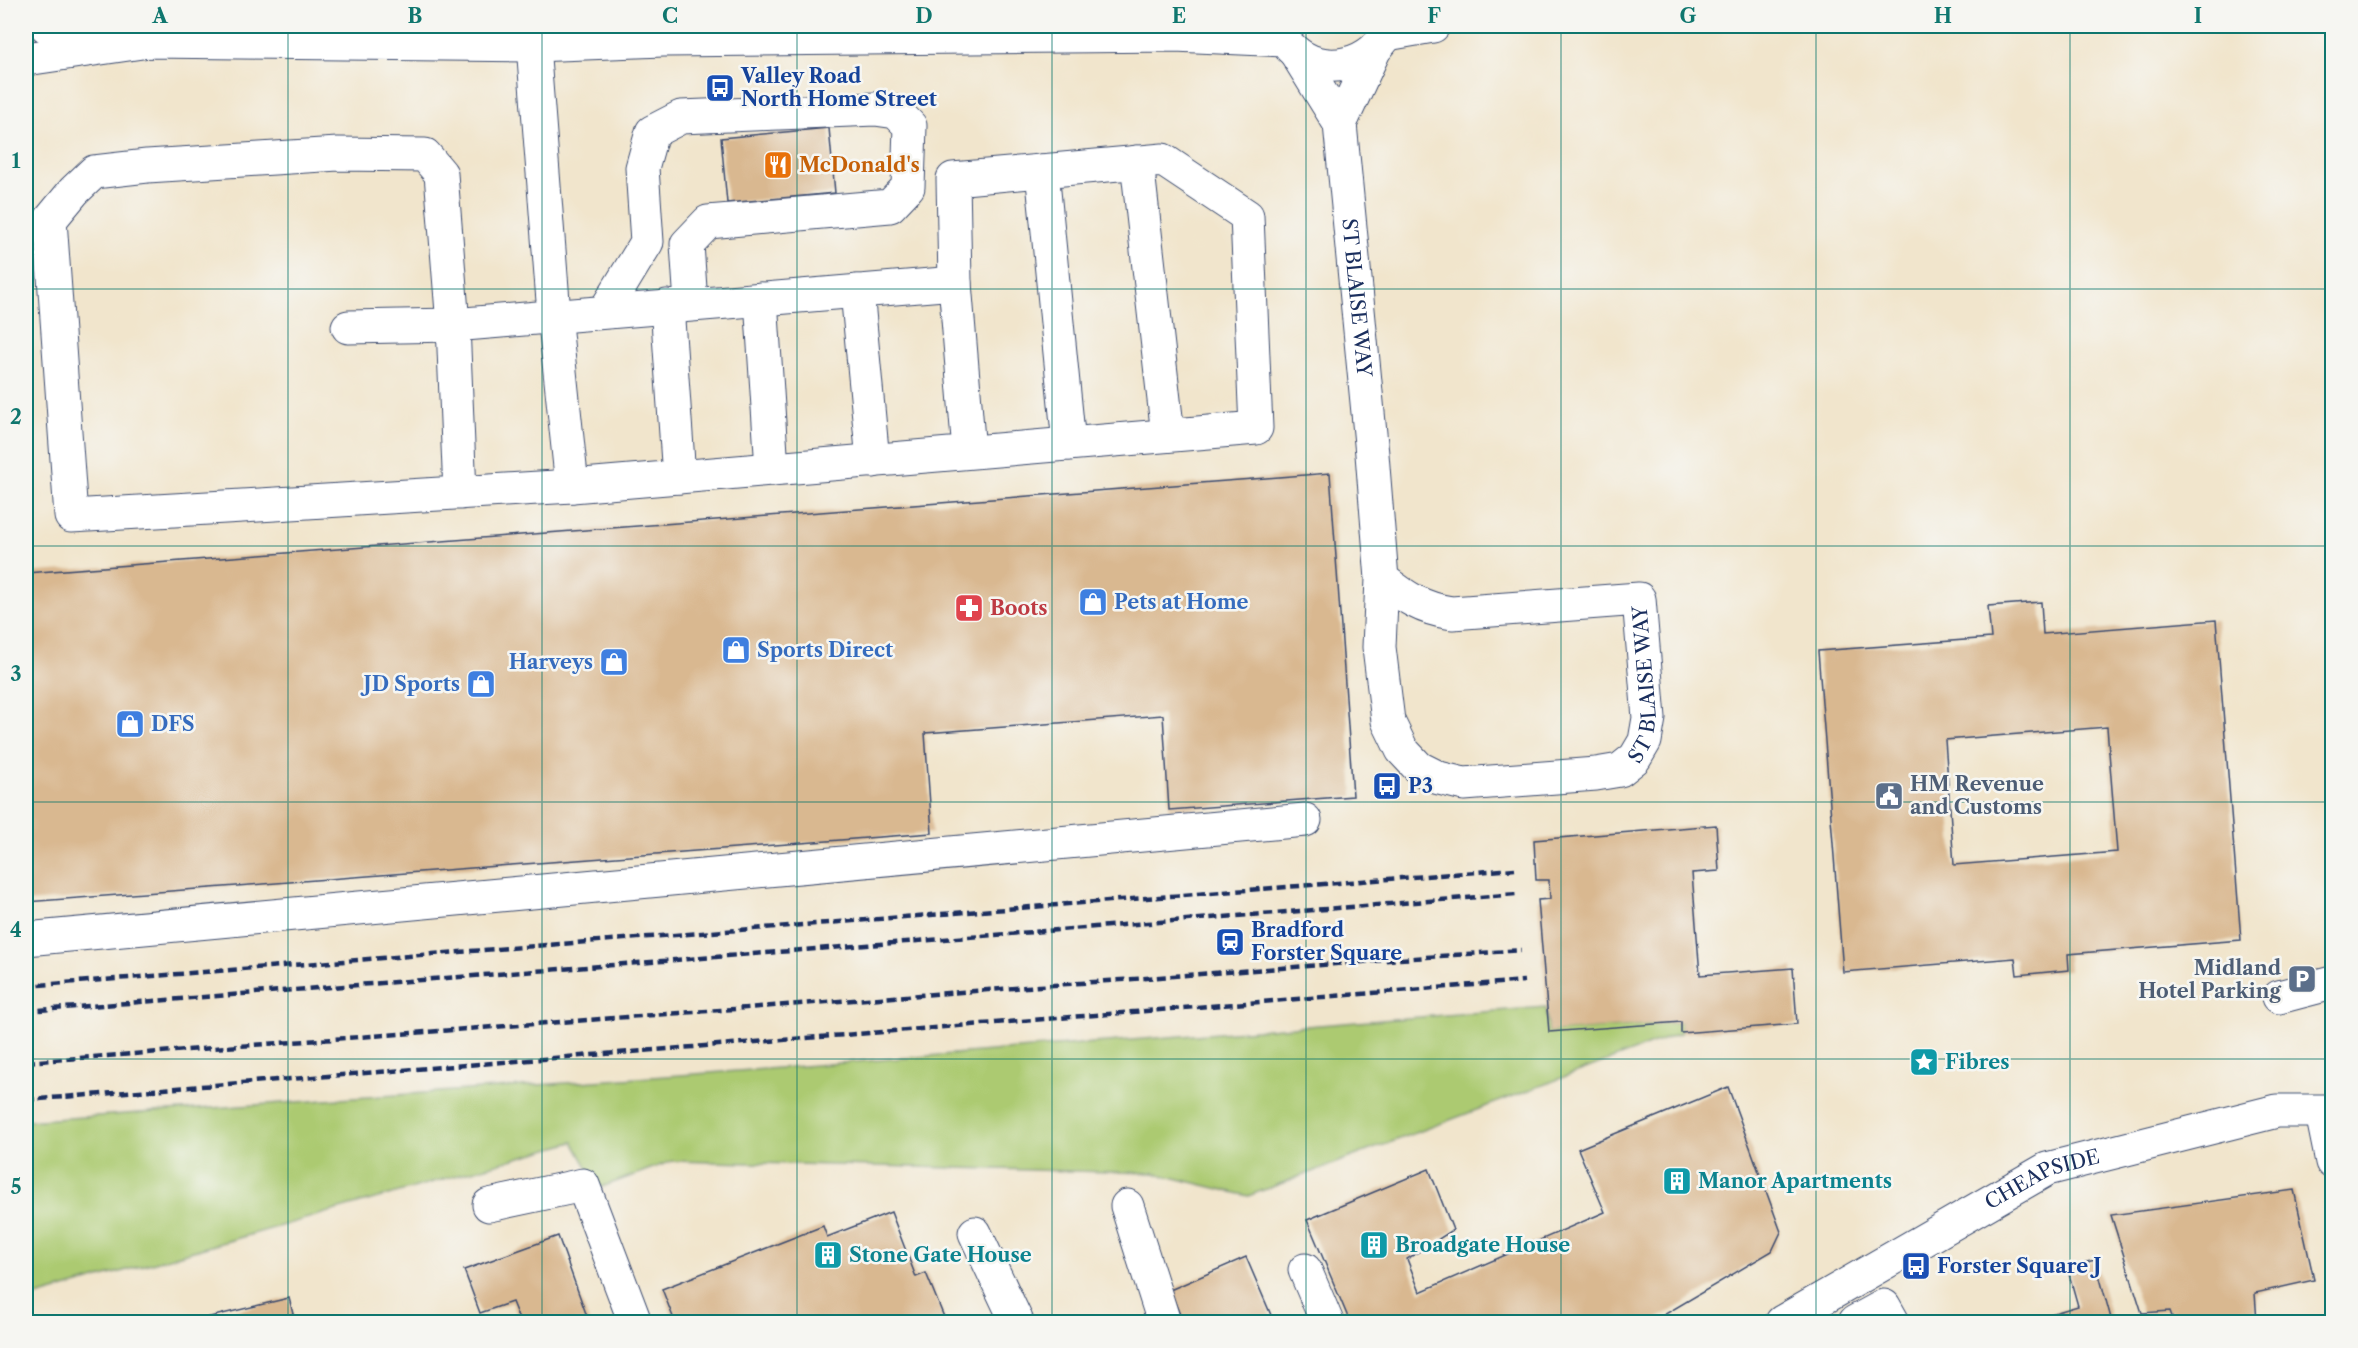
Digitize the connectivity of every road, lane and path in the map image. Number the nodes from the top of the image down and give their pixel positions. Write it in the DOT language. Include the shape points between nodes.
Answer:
graph roads {
  1 [pos="46,26"];
  2 [pos="115,26"];
  3 [pos="1434,26"];
  4 [pos="1185,30"];
  5 [pos="663,33"];
  6 [pos="164,36"];
  7 [pos="1384,37"];
  8 [pos="1285,39"];
  9 [pos="533,45"];
  10 [pos="26,59"];
  11 [pos="1340,124"];
  12 [pos="1137,162"];
  13 [pos="1042,171"];
  14 [pos="955,283"];
  15 [pos="857,291"];
  16 [pos="761,299"];
  17 [pos="679,305"];
  18 [pos="605,311"];
  19 [pos="554,315"];
  20 [pos="453,325"];
  21 [pos="348,327"];
  22 [pos="1168,435"];
  23 [pos="1069,444"];
  24 [pos="969,452"];
  25 [pos="873,461"];
  26 [pos="772,469"];
  27 [pos="678,477"];
  28 [pos="572,486"];
  29 [pos="460,493"];
  30 [pos="1382,579"];
  31 [pos="1305,820"];
  32 [pos="26,939"];
  33 [pos="2332,983"];
  34 [pos="2279,997"];
  35 [pos="2327,1112"];
  36 [pos="2332,1161"];
  37 [pos="489,1205"];
  38 [pos="1127,1206"];
  39 [pos="975,1233"];
  40 [pos="1305,1270"];
  41 [pos="635,1323"];
  42 [pos="1017,1323"];
  43 [pos="1164,1323"];
  44 [pos="1327,1323"];
  45 [pos="1782,1323"];
  46 [pos="1855,1323"];
  47 [pos="1893,1323"];
  1 -- 6 [label="street"];
  2 -- 6 [label="street"];
  3 -- 7 [label="street"];
  4 -- 5 [label="street"];
  4 -- 8 [label="street"];
  5 -- 9 [label="street"];
  6 -- 9 [label="street"];
  6 -- 10 [label="street"];
  7 -- 8 [label="street" via="1356,62 1335,66 1315,63"];
  7 -- 11 [label="street"];
  8 -- 11 [label="street, ST BLAISE WAY"];
  9 -- 19 [label="street"];
  11 -- 30 [label="street, ST BLAISE WAY"];
  12 -- 13 [label="street"];
  12 -- 22 [label="street"];
  12 -- 22 [label="street" via="1163,160 1247,216 1256,428"];
  13 -- 14 [label="street" via="952,178"];
  13 -- 23 [label="street"];
  14 -- 15 [label="street"];
  14 -- 24 [label="street"];
  15 -- 16 [label="street"];
  15 -- 25 [label="street"];
  16 -- 17 [label="street"];
  16 -- 26 [label="street"];
  17 -- 18 [label="street"];
  17 -- 18 [label="street" via="687,244 708,222 890,206 908,188 910,126 896,112 875,109 681,117 652,132 642,168 647,242"];
  17 -- 27 [label="street"];
  18 -- 19 [label="street"];
  19 -- 20 [label="street"];
  19 -- 28 [label="street"];
  20 -- 21 [label="street"];
  20 -- 29 [label="street"];
  20 -- 29 [label="street" via="441,174 425,155 338,154 94,172 50,220 71,516"];
  22 -- 23 [label="street"];
  23 -- 24 [label="street"];
  24 -- 25 [label="street"];
  25 -- 26 [label="street"];
  26 -- 27 [label="street"];
  27 -- 28 [label="street"];
  28 -- 29 [label="street"];
  30 -- 30 [label="street, ST BLAISE WAY" via="1430,610 1452,613 1639,598 1648,718 1645,741 1635,758 1620,770 1596,774 1464,784 1438,778 1419,768 1402,750 1388,721 1379,647"];
  31 -- 32 [label="street"];
  33 -- 34 [label="street"];
  35 -- 36 [label="street"];
  35 -- 45 [label="street, CHEAPSIDE" via="2277,1111 2047,1169"];
  37 -- 41 [label="street" via="583,1185"];
  38 -- 43 [label="street"];
  39 -- 42 [label="street"];
  40 -- 44 [label="street"];
  46 -- 47 [label="street" via="1884,1306"];
}
